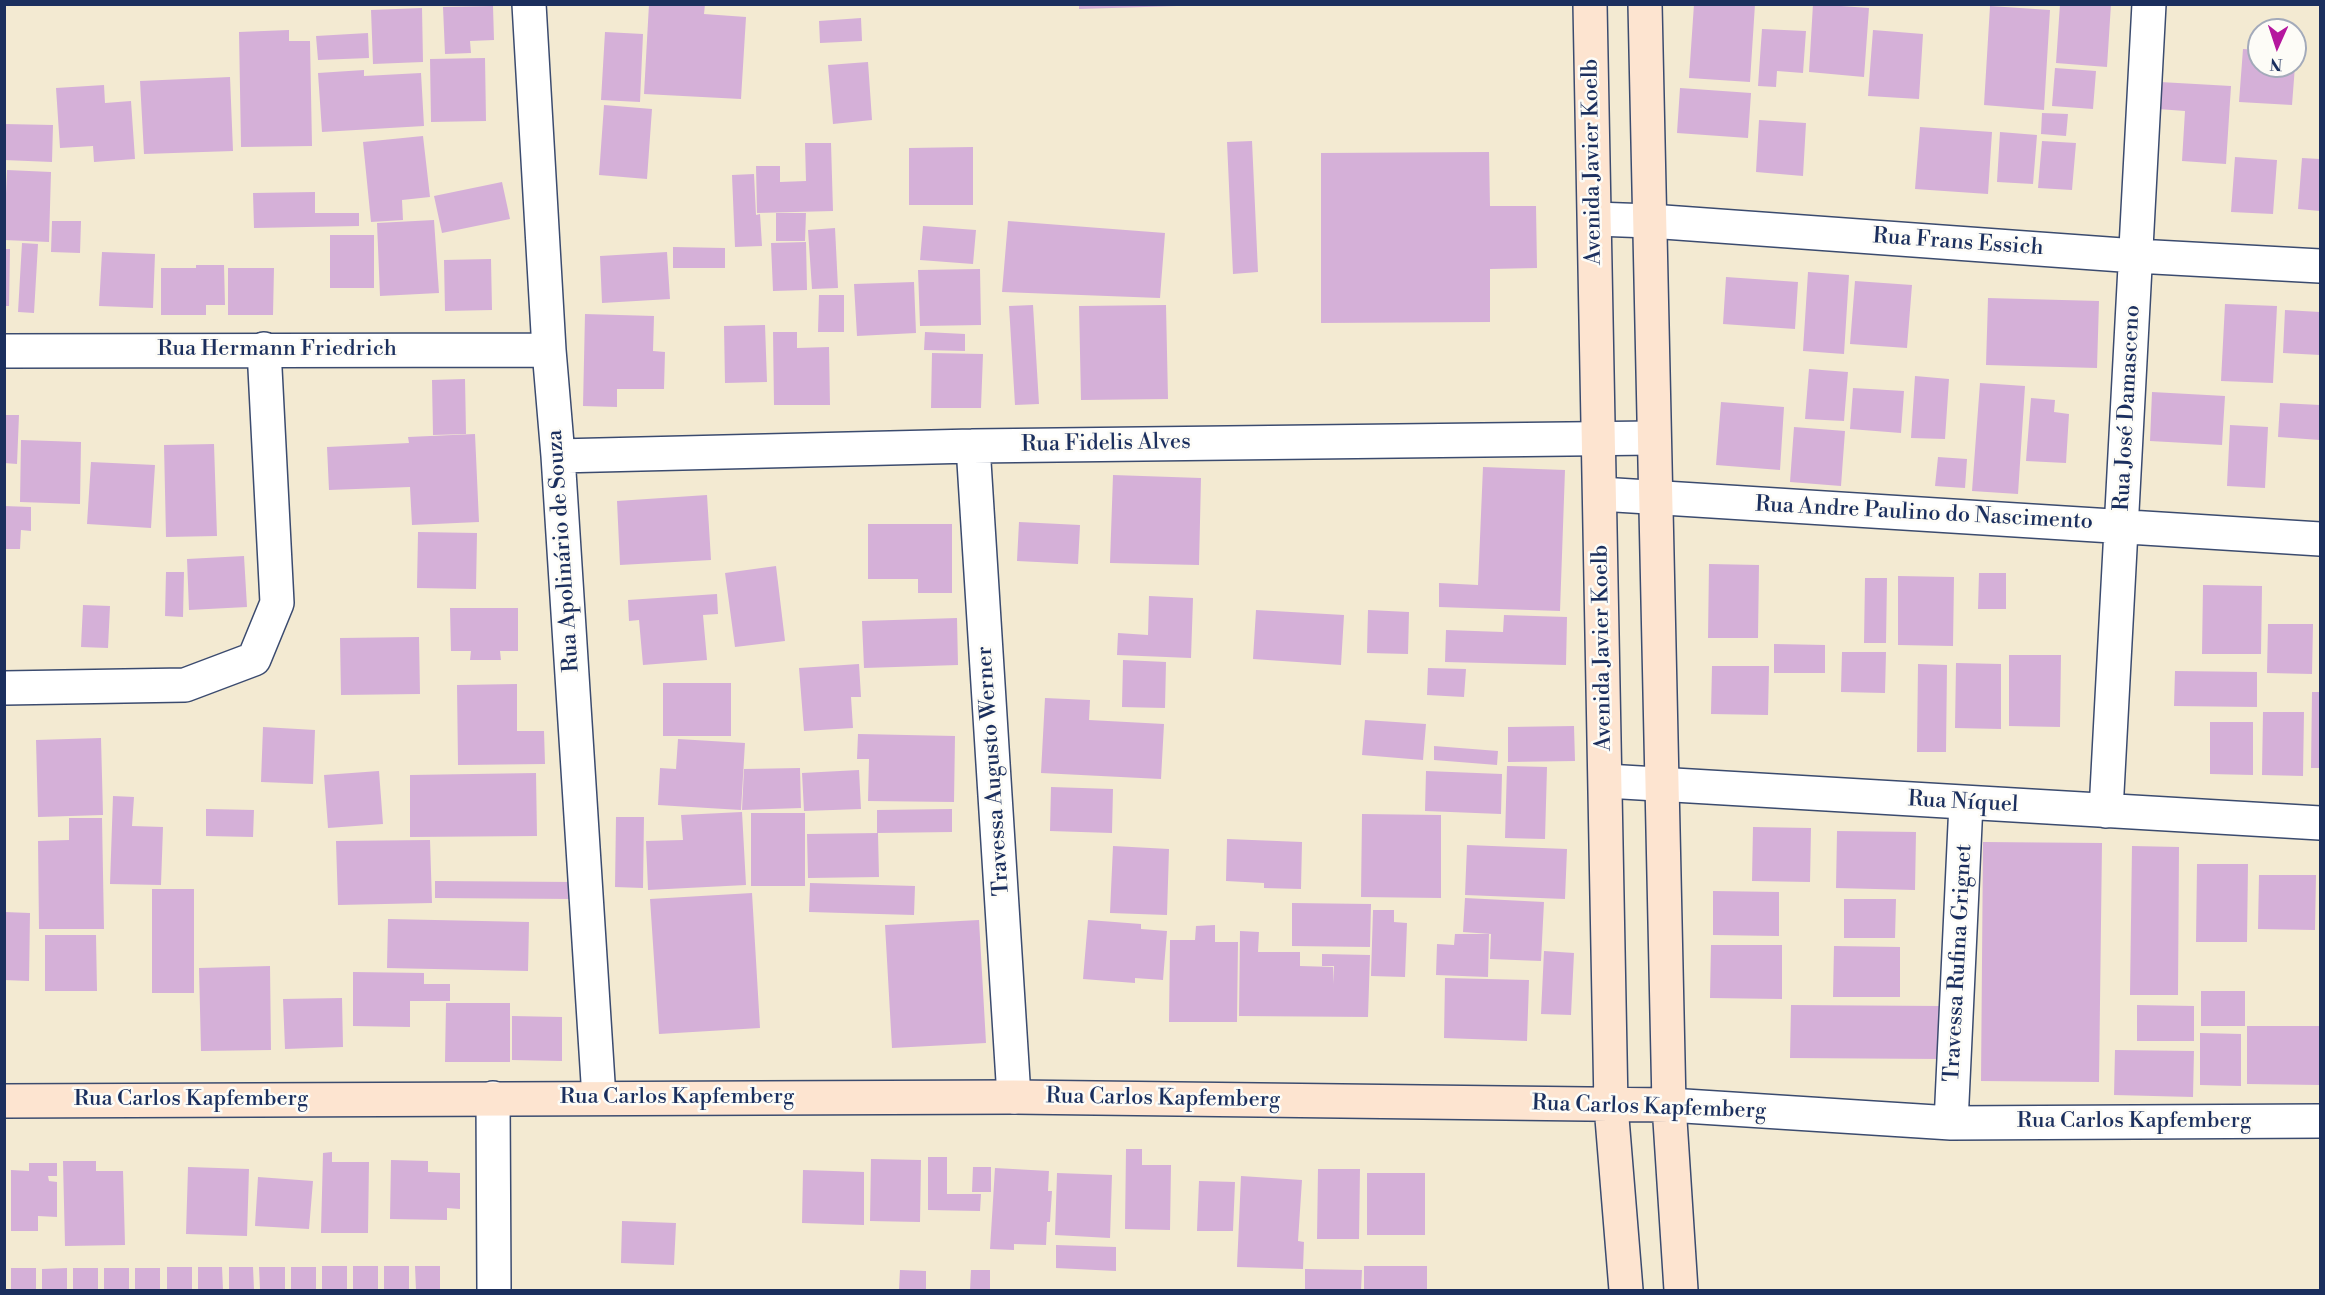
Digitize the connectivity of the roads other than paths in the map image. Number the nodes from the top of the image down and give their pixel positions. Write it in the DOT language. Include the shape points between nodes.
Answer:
graph roads {
  1 [pos="529,4"];
  2 [pos="1590,4"];
  3 [pos="1645,4"];
  4 [pos="2149,4"];
  5 [pos="1595,219"];
  6 [pos="1650,220"];
  7 [pos="2136,256"];
  8 [pos="2320,266"];
  9 [pos="264,350"];
  10 [pos="549,350"];
  11 [pos="4,351"];
  12 [pos="1653,438"];
  13 [pos="1598,439"];
  14 [pos="974,446"];
  15 [pos="558,456"];
  16 [pos="1600,494"];
  17 [pos="1655,498"];
  18 [pos="2122,526"];
  19 [pos="2320,539"];
  20 [pos="4,688"];
  21 [pos="1606,781"];
  22 [pos="1662,784"];
  23 [pos="1966,803"];
  24 [pos="2106,811"];
  25 [pos="2320,823"];
  26 [pos="1014,1097"];
  27 [pos="493,1098"];
  28 [pos="598,1098"];
  29 [pos="4,1101"];
  30 [pos="1670,1105"];
  31 [pos="1611,1106"];
  32 [pos="2320,1120"];
  33 [pos="1951,1123"];
  34 [pos="494,1290"];
  35 [pos="1626,1290"];
  36 [pos="1681,1290"];
  1 -- 10 [label="street, Rua Apolinário de Souza"];
  2 -- 5 [label="street, Avenida Javier Koelb"];
  3 -- 6 [label="street"];
  4 -- 7 [label="street, Rua José Damasceno"];
  5 -- 6 [label="street, Rua Frans Essich"];
  5 -- 13 [label="street, Avenida Javier Koelb"];
  6 -- 7 [label="street, Rua Frans Essich"];
  6 -- 12 [label="street"];
  7 -- 8 [label="street, Rua Frans Essich"];
  7 -- 18 [label="street, Rua José Damasceno"];
  9 -- 10 [label="street, Rua Hermann Friedrich"];
  9 -- 11 [label="street, Rua Hermann Friedrich"];
  9 -- 20 [label="street" via="277,603 254,659 185,685"];
  10 -- 15 [label="street, Rua Apolinário de Souza"];
  12 -- 13 [label="street, Rua Fidelis Alves"];
  12 -- 17 [label="street"];
  13 -- 14 [label="street, Rua Fidelis Alves"];
  13 -- 16 [label="street, Avenida Javier Koelb"];
  14 -- 15 [label="street, Rua Fidelis Alves"];
  14 -- 26 [label="street, Travessa Augusto Werner"];
  15 -- 28 [label="street, Rua Apolinário de Souza"];
  16 -- 17 [label="street, Rua Andre Paulino do Nascimento"];
  16 -- 21 [label="street, Avenida Javier Koelb"];
  17 -- 18 [label="street, Rua Andre Paulino do Nascimento"];
  17 -- 22 [label="street"];
  18 -- 19 [label="street, Rua Andre Paulino do Nascimento"];
  18 -- 24 [label="street, Rua José Damasceno"];
  21 -- 22 [label="street, Rua Níquel"];
  21 -- 31 [label="street, Avenida Javier Koelb"];
  22 -- 23 [label="street, Rua Níquel"];
  22 -- 30 [label="street"];
  23 -- 24 [label="street, Rua Níquel"];
  23 -- 33 [label="street, Travessa Rufina Grignet"];
  24 -- 25 [label="street, Rua Níquel"];
  26 -- 28 [label="street, Rua Carlos Kapfemberg"];
  26 -- 31 [label="street, Rua Carlos Kapfemberg"];
  27 -- 28 [label="street, Rua Carlos Kapfemberg"];
  27 -- 29 [label="street, Rua Carlos Kapfemberg"];
  27 -- 34 [label="street"];
  30 -- 31 [label="street, Rua Carlos Kapfemberg"];
  30 -- 33 [label="street, Rua Carlos Kapfemberg"];
  30 -- 36 [label="street"];
  31 -- 35 [label="street, Avenida Javier Koelb"];
  32 -- 33 [label="street, Rua Carlos Kapfemberg"];
}
